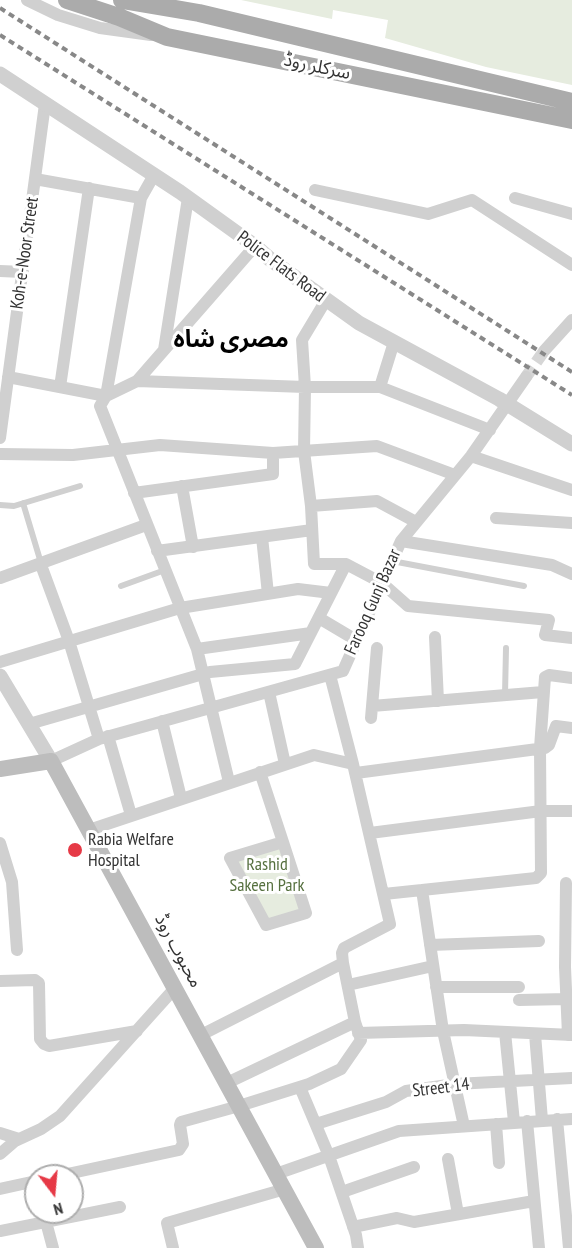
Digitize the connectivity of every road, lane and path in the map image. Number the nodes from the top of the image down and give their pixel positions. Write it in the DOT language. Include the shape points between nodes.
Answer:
graph roads {
  1 [pos="27,0"];
  2 [pos="66,0"];
  3 [pos="122,0"];
  4 [pos="154,0"];
  5 [pos="180,10"];
  6 [pos="167,37"];
  7 [pos="323,43"];
  8 [pos="317,67"];
  9 [pos="0,74"];
  10 [pos="572,102"];
  11 [pos="45,104"];
  12 [pos="572,120"];
  13 [pos="154,175"];
  14 [pos="35,179"];
  15 [pos="89,188"];
  16 [pos="315,190"];
  17 [pos="141,198"];
  18 [pos="188,198"];
  19 [pos="515,198"];
  20 [pos="572,214"];
  21 [pos="255,246"];
  22 [pos="572,265"];
  23 [pos="0,271"];
  24 [pos="23,272"];
  25 [pos="326,300"];
  26 [pos="572,321"];
  27 [pos="394,342"];
  28 [pos="164,351"];
  29 [pos="544,351"];
  30 [pos="8,377"];
  31 [pos="526,377"];
  32 [pos="137,381"];
  33 [pos="60,387"];
  34 [pos="305,387"];
  35 [pos="380,387"];
  36 [pos="106,396"];
  37 [pos="507,404"];
  38 [pos="489,430"];
  39 [pos="0,438"];
  40 [pos="572,444"];
  41 [pos="117,450"];
  42 [pos="304,451"];
  43 [pos="273,453"];
  44 [pos="0,454"];
  45 [pos="471,456"];
  46 [pos="455,476"];
  47 [pos="80,486"];
  48 [pos="182,486"];
  49 [pos="572,490"];
  50 [pos="134,493"];
  51 [pos="23,503"];
  52 [pos="0,506"];
  53 [pos="311,506"];
  54 [pos="496,518"];
  55 [pos="416,522"];
  56 [pos="572,523"];
  57 [pos="146,525"];
  58 [pos="312,530"];
  59 [pos="262,537"];
  60 [pos="401,541"];
  61 [pos="193,547"];
  62 [pos="157,552"];
  63 [pos="391,561"];
  64 [pos="41,564"];
  65 [pos="346,564"];
  66 [pos="166,570"];
  67 [pos="572,574"];
  68 [pos="0,578"];
  69 [pos="382,584"];
  70 [pos="121,586"];
  71 [pos="524,586"];
  72 [pos="331,593"];
  73 [pos="268,594"];
  74 [pos="180,608"];
  75 [pos="319,618"];
  76 [pos="311,633"];
  77 [pos="435,637"];
  78 [pos="572,639"];
  79 [pos="356,640"];
  80 [pos="69,641"];
  81 [pos="377,648"];
  82 [pos="506,648"];
  83 [pos="197,649"];
  84 [pos="0,662"];
  85 [pos="203,674"];
  86 [pos="330,675"];
  87 [pos="0,676"];
  88 [pos="572,678"];
  89 [pos="269,692"];
  90 [pos="543,692"];
  91 [pos="505,695"];
  92 [pos="438,701"];
  93 [pos="89,707"];
  94 [pos="211,707"];
  95 [pos="162,721"];
  96 [pos="29,724"];
  97 [pos="572,728"];
  98 [pos="104,737"];
  99 [pos="540,748"];
  100 [pos="51,761"];
  101 [pos="285,764"];
  102 [pos="354,768"];
  103 [pos="0,769"];
  104 [pos="260,772"];
  105 [pos="229,782"];
  106 [pos="181,798"];
  107 [pos="541,811"];
  108 [pos="572,811"];
  109 [pos="131,815"];
  110 [pos="90,830"];
  111 [pos="370,833"];
  112 [pos="283,842"];
  113 [pos="0,843"];
  114 [pos="566,884"];
  115 [pos="422,890"];
  116 [pos="384,894"];
  117 [pos="539,941"];
  118 [pos="430,945"];
  119 [pos="17,950"];
  120 [pos="344,963"];
  121 [pos="433,966"];
  122 [pos="568,967"];
  123 [pos="0,981"];
  124 [pos="348,985"];
  125 [pos="436,987"];
  126 [pos="519,987"];
  127 [pos="175,988"];
  128 [pos="567,999"];
  129 [pos="519,1000"];
  130 [pos="357,1027"];
  131 [pos="137,1031"];
  132 [pos="443,1031"];
  133 [pos="505,1032"];
  134 [pos="535,1034"];
  135 [pos="201,1035"];
  136 [pos="570,1035"];
  137 [pos="572,1078"];
  138 [pos="538,1079"];
  139 [pos="510,1081"];
  140 [pos="227,1083"];
  141 [pos="455,1084"];
  142 [pos="302,1092"];
  143 [pos="239,1106"];
  144 [pos="557,1119"];
  145 [pos="572,1119"];
  146 [pos="542,1120"];
  147 [pos="521,1122"];
  148 [pos="316,1124"];
  149 [pos="496,1124"];
  150 [pos="464,1126"];
  151 [pos="0,1133"];
  152 [pos="19,1139"];
  153 [pos="0,1154"];
  154 [pos="329,1156"];
  155 [pos="448,1159"];
  156 [pos="500,1163"];
  157 [pos="414,1167"];
  158 [pos="84,1170"];
  159 [pos="276,1174"];
  160 [pos="24,1184"];
  161 [pos="0,1189"];
  162 [pos="285,1189"];
  163 [pos="342,1192"];
  164 [pos="534,1201"];
  165 [pos="120,1207"];
  166 [pos="84,1214"];
  167 [pos="458,1214"];
  168 [pos="36,1224"];
  169 [pos="47,1224"];
  170 [pos="353,1227"];
  171 [pos="0,1231"];
  172 [pos="53,1248"];
  173 [pos="173,1248"];
  174 [pos="316,1248"];
  175 [pos="358,1248"];
  176 [pos="539,1248"];
  177 [pos="569,1248"];
  1 -- 6 [label="street" via="100,28"];
  2 -- 6 [label="main road, سرکلر روڈ"];
  3 -- 5 [label="main road, سرکلر روڈ"];
  4 -- 5 [label="street"];
  5 -- 7 [label="main road, سرکلر روڈ"];
  6 -- 8 [label="main road, سرکلر روڈ"];
  7 -- 8 [label="main road"];
  7 -- 10 [label="main road, سرکلر روڈ"];
  8 -- 12 [label="main road, سرکلر روڈ"];
  9 -- 11 [label="street, Police Flats Road"];
  11 -- 13 [label="street, Police Flats Road"];
  11 -- 14 [label="street, Koh-e-Noor Street"];
  13 -- 17 [label="street"];
  13 -- 18 [label="street, Police Flats Road"];
  14 -- 15 [label="street"];
  14 -- 24 [label="street, Koh-e-Noor Street"];
  15 -- 17 [label="street"];
  15 -- 33 [label="street"];
  16 -- 22 [label="street" via="428,214 472,200"];
  17 -- 36 [label="street"];
  18 -- 21 [label="street, Police Flats Road"];
  18 -- 28 [label="street"];
  19 -- 20 [label="street"];
  21 -- 25 [label="street, Police Flats Road"];
  21 -- 28 [label="street"];
  23 -- 24 [label="street"];
  24 -- 30 [label="street, Koh-e-Noor Street"];
  25 -- 27 [label="street, Police Flats Road"];
  25 -- 34 [label="street" via="302,340"];
  26 -- 29 [label="street"];
  27 -- 35 [label="street"];
  27 -- 37 [label="street, Police Flats Road"];
  28 -- 32 [label="street"];
  30 -- 33 [label="street"];
  30 -- 39 [label="street, Koh-e-Noor Street"];
  31 -- 37 [label="street, Farooq Gunj Bazar"];
  32 -- 34 [label="street"];
  32 -- 36 [label="street"];
  33 -- 36 [label="street"];
  34 -- 35 [label="street"];
  34 -- 42 [label="street"];
  35 -- 38 [label="street"];
  36 -- 41 [label="street" via="100,406"];
  37 -- 38 [label="street, Farooq Gunj Bazar"];
  37 -- 40 [label="street, Police Flats Road"];
  38 -- 45 [label="street, Farooq Gunj Bazar"];
  41 -- 43 [label="street" via="160,445"];
  41 -- 44 [label="street" via="73,455"];
  41 -- 50 [label="street"];
  42 -- 43 [label="street"];
  42 -- 46 [label="street" via="377,446"];
  42 -- 53 [label="street"];
  43 -- 48 [label="street" via="273,474"];
  45 -- 46 [label="street, Farooq Gunj Bazar"];
  45 -- 49 [label="street"];
  46 -- 55 [label="street, Farooq Gunj Bazar"];
  47 -- 51 [label="lane"];
  48 -- 50 [label="street"];
  48 -- 61 [label="street"];
  50 -- 57 [label="street"];
  51 -- 52 [label="lane"];
  51 -- 64 [label="lane"];
  53 -- 55 [label="street" via="377,501"];
  53 -- 58 [label="street"];
  54 -- 56 [label="street"];
  55 -- 60 [label="street, Farooq Gunj Bazar"];
  57 -- 62 [label="street"];
  57 -- 64 [label="street"];
  58 -- 59 [label="street"];
  58 -- 65 [label="street" via="314,564"];
  59 -- 61 [label="street"];
  59 -- 73 [label="street"];
  60 -- 63 [label="street, Farooq Gunj Bazar"];
  60 -- 67 [label="street" via="552,565"];
  61 -- 62 [label="street"];
  62 -- 66 [label="street"];
  63 -- 69 [label="street, Farooq Gunj Bazar"];
  63 -- 71 [label="lane"];
  64 -- 68 [label="street"];
  64 -- 80 [label="street"];
  65 -- 69 [label="street"];
  65 -- 72 [label="street"];
  66 -- 70 [label="lane"];
  66 -- 74 [label="street"];
  69 -- 78 [label="street" via="408,606 549,620 544,635"];
  69 -- 79 [label="street, Farooq Gunj Bazar"];
  72 -- 73 [label="street" via="298,589"];
  72 -- 75 [label="street"];
  73 -- 74 [label="street"];
  74 -- 80 [label="street"];
  74 -- 83 [label="street"];
  75 -- 76 [label="street"];
  75 -- 79 [label="street"];
  76 -- 83 [label="street"];
  76 -- 85 [label="street" via="295,664"];
  77 -- 92 [label="street"];
  79 -- 86 [label="street, Farooq Gunj Bazar" via="343,671"];
  80 -- 84 [label="street"];
  80 -- 93 [label="street"];
  81 -- 92 [label="street" via="371,712"];
  82 -- 91 [label="lane"];
  83 -- 85 [label="street"];
  85 -- 93 [label="street"];
  85 -- 94 [label="street"];
  86 -- 89 [label="street, Farooq Gunj Bazar"];
  86 -- 102 [label="street"];
  87 -- 96 [label="street, محبوب روڈ"];
  88 -- 90 [label="street" via="546,675"];
  89 -- 94 [label="street, Farooq Gunj Bazar"];
  89 -- 101 [label="street"];
  90 -- 91 [label="street"];
  90 -- 99 [label="street"];
  91 -- 92 [label="street"];
  93 -- 96 [label="street"];
  93 -- 98 [label="street"];
  94 -- 95 [label="street, Farooq Gunj Bazar"];
  94 -- 105 [label="street"];
  95 -- 98 [label="street, Farooq Gunj Bazar"];
  95 -- 106 [label="street"];
  96 -- 100 [label="street, محبوب روڈ"];
  97 -- 99 [label="street" via="556,726 548,747"];
  98 -- 100 [label="street, Farooq Gunj Bazar"];
  98 -- 109 [label="street"];
  99 -- 102 [label="street"];
  99 -- 107 [label="street"];
  100 -- 103 [label="main road"];
  100 -- 110 [label="main road, محبوب روڈ"];
  101 -- 102 [label="street" via="314,755"];
  101 -- 104 [label="street"];
  102 -- 111 [label="street"];
  104 -- 105 [label="street"];
  104 -- 112 [label="street"];
  105 -- 106 [label="street"];
  106 -- 109 [label="street"];
  107 -- 108 [label="street"];
  107 -- 111 [label="street"];
  107 -- 115 [label="street" via="543,869 536,878"];
  109 -- 110 [label="street"];
  110 -- 127 [label="main road, محبوب روڈ"];
  111 -- 116 [label="street"];
  112 -- 112 [label="street" via="306,913 266,925 230,858"];
  113 -- 119 [label="street" via="12,882"];
  114 -- 122 [label="street"];
  115 -- 116 [label="street"];
  115 -- 118 [label="street"];
  116 -- 120 [label="street" via="390,924 344,948"];
  117 -- 118 [label="street"];
  118 -- 121 [label="street"];
  120 -- 124 [label="street"];
  120 -- 135 [label="street"];
  121 -- 124 [label="street"];
  121 -- 125 [label="street"];
  122 -- 128 [label="street"];
  123 -- 131 [label="street" via="39,983 40,1039 49,1046"];
  124 -- 130 [label="street"];
  125 -- 126 [label="street"];
  125 -- 132 [label="street"];
  127 -- 131 [label="street"];
  127 -- 135 [label="main road, محبوب روڈ"];
  128 -- 129 [label="street"];
  128 -- 136 [label="street"];
  130 -- 132 [label="street"];
  130 -- 140 [label="street"];
  130 -- 143 [label="street" via="361,1040 341,1069 309,1084"];
  131 -- 152 [label="street" via="60,1116"];
  132 -- 133 [label="street"];
  132 -- 141 [label="street"];
  133 -- 134 [label="street"];
  133 -- 139 [label="street"];
  134 -- 136 [label="street"];
  134 -- 138 [label="street"];
  135 -- 140 [label="main road, محبوب روڈ"];
  137 -- 138 [label="street, Street 14"];
  138 -- 139 [label="street, Street 14"];
  138 -- 146 [label="street"];
  139 -- 141 [label="street, Street 14"];
  139 -- 147 [label="street"];
  140 -- 143 [label="main road, محبوب روڈ"];
  141 -- 148 [label="street, Street 14" via="405,1091 387,1102"];
  141 -- 150 [label="street"];
  142 -- 148 [label="street"];
  143 -- 158 [label="street" via="181,1122 183,1144 179,1150"];
  143 -- 159 [label="main road, محبوب روڈ"];
  144 -- 145 [label="street"];
  144 -- 146 [label="street"];
  144 -- 177 [label="street"];
  146 -- 147 [label="street"];
  147 -- 149 [label="street"];
  147 -- 164 [label="street"];
  148 -- 154 [label="street"];
  149 -- 150 [label="street"];
  149 -- 156 [label="street"];
  150 -- 154 [label="street" via="399,1131"];
  151 -- 152 [label="street"];
  152 -- 153 [label="street"];
  154 -- 159 [label="street"];
  154 -- 163 [label="street"];
  155 -- 167 [label="street"];
  157 -- 163 [label="street"];
  159 -- 162 [label="main road, محبوب روڈ"];
  160 -- 161 [label="street"];
  162 -- 173 [label="street" via="167,1223"];
  162 -- 174 [label="main road, محبوب روڈ"];
  163 -- 170 [label="street"];
  164 -- 167 [label="street"];
  164 -- 176 [label="street"];
  165 -- 166 [label="street"];
  167 -- 170 [label="street" via="414,1222 397,1218"];
  168 -- 171 [label="street"];
  169 -- 172 [label="street"];
  170 -- 175 [label="street"];
}
